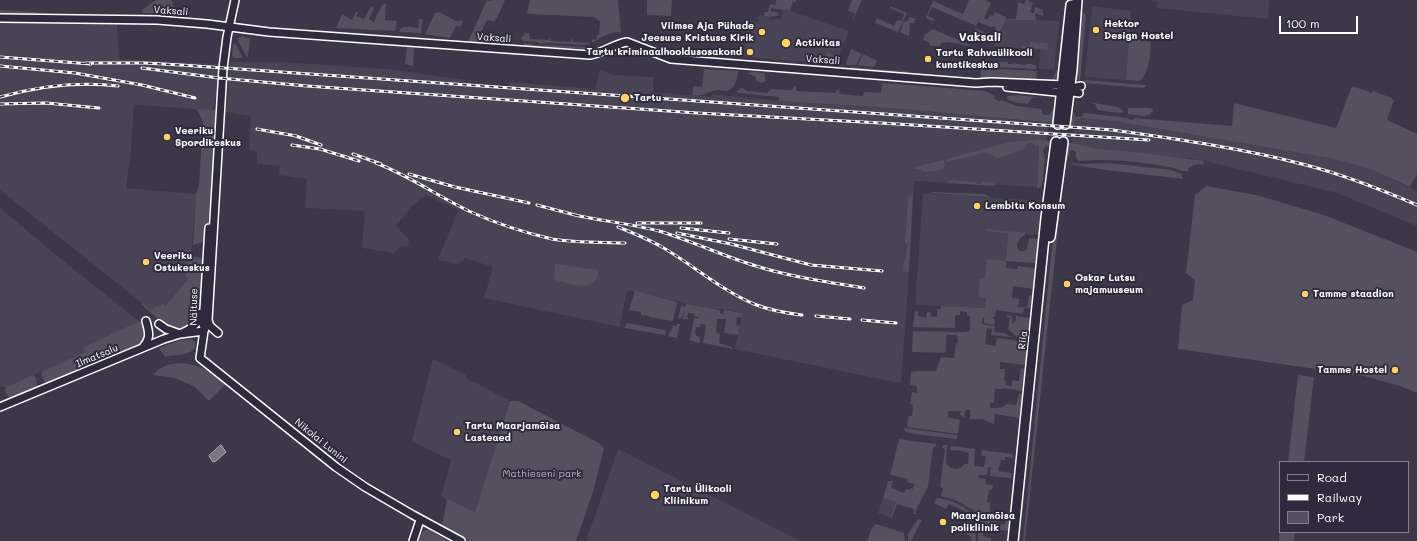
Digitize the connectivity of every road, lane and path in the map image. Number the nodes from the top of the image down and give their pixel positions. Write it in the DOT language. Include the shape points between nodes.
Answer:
graph roads {
  1 [pos="235,0"];
  2 [pos="1072,0"];
  3 [pos="1077,0"];
  4 [pos="0,18"];
  5 [pos="229,27"];
  6 [pos="1064,66"];
  7 [pos="1071,73"];
  8 [pos="981,83"];
  9 [pos="1051,84"];
  10 [pos="1065,88"];
  11 [pos="1048,91"];
  12 [pos="1063,106"];
  13 [pos="1063,123"];
  14 [pos="215,197"];
  15 [pos="204,301"];
  16 [pos="208,320"];
  17 [pos="146,321"];
  18 [pos="159,324"];
  19 [pos="204,331"];
  20 [pos="218,333"];
  21 [pos="180,334"];
  22 [pos="141,348"];
  23 [pos="0,407"];
  24 [pos="420,520"];
  25 [pos="413,541"];
  26 [pos="461,541"];
  27 [pos="1013,541"];
  28 [pos="1019,541"];
  1 -- 5 [label="street, Näituse"];
  2 -- 6 [label="highway"];
  3 -- 7 [label="highway"];
  4 -- 5 [label="street, Vaksali" via="150,19"];
  5 -- 8 [label="street, Vaksali" via="590,55 627,42 671,59"];
  5 -- 14 [label="street, Näituse" via="223,73"];
  6 -- 9 [label="street" via="1061,76"];
  6 -- 10 [label="highway"];
  7 -- 10 [label="highway"];
  7 -- 10 [label="street" via="1073,79 1081,86"];
  8 -- 9 [label="street, Vaksali"];
  8 -- 11 [label="street, Vaksali"];
  9 -- 10 [label="street, Vaksali"];
  10 -- 11 [label="street, Vaksali"];
  10 -- 12 [label="highway"];
  10 -- 12 [label="street" via="1079,93"];
  10 -- 13 [label="street"];
  11 -- 12 [label="street"];
  12 -- 13 [label="highway"];
  14 -- 15 [label="street, Näituse"];
  14 -- 16 [label="street, Näituse"];
  15 -- 19 [label="street, Näituse"];
  15 -- 21 [label="street" via="200,319 195,326"];
  16 -- 19 [label="street, Näituse"];
  16 -- 20 [label="street" via="210,326"];
  17 -- 22 [label="street" via="149,336"];
  18 -- 21 [label="street"];
  19 -- 21 [label="street, Ilmatsalu"];
  19 -- 24 [label="street, Nikolai Lunini" via="200,358 336,467"];
  21 -- 22 [label="street, Ilmatsalu"];
  22 -- 23 [label="street, Ilmatsalu"];
  24 -- 25 [label="street"];
  24 -- 26 [label="street, Nikolai Lunini"];
  27 -- 28 [label="highway, Riia" via="1046,218 1060,142"];
}
